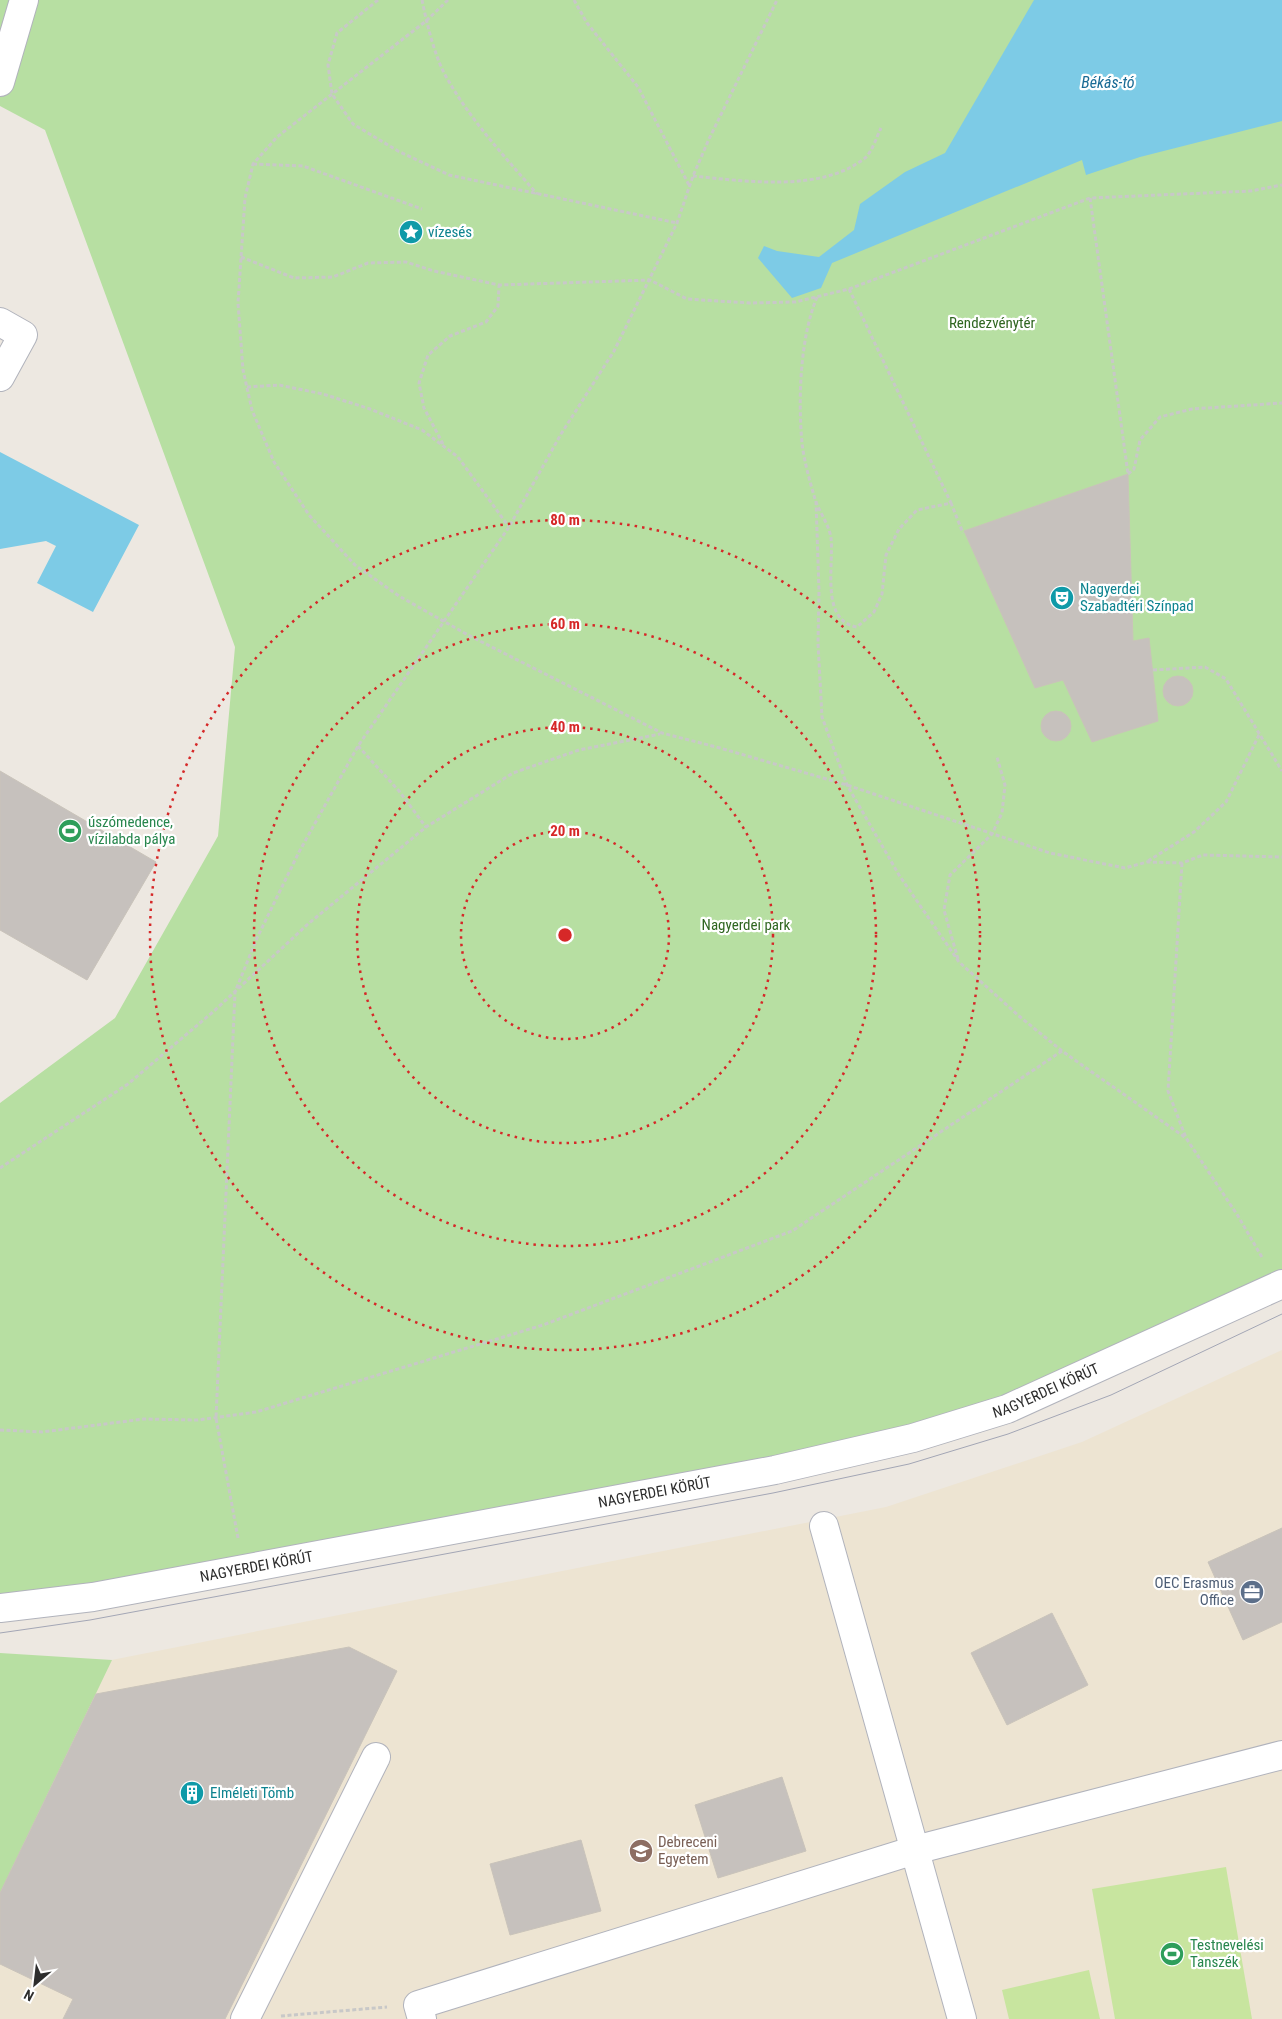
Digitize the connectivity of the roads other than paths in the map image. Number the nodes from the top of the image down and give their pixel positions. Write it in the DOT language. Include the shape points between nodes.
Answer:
graph roads {
  1 [pos="24,0"];
  2 [pos="0,82"];
  3 [pos="0,322"];
  4 [pos="0,377"];
  5 [pos="1280,1285"];
  6 [pos="824,1526"];
  7 [pos="0,1608"];
  8 [pos="1282,1755"];
  9 [pos="376,1758"];
  10 [pos="915,1850"];
  11 [pos="420,2012"];
  12 [pos="245,2019"];
  13 [pos="962,2019"];
  1 -- 2 [label="street"];
  3 -- 4 [label="street" via="23,335"];
  5 -- 7 [label="street, NAGYERDEI KÖRÚT" via="1007,1409 913,1438 775,1470 93,1597"];
  6 -- 10 [label="street"];
  8 -- 10 [label="street"];
  9 -- 12 [label="street"];
  10 -- 11 [label="street"];
  10 -- 13 [label="street"];
}
